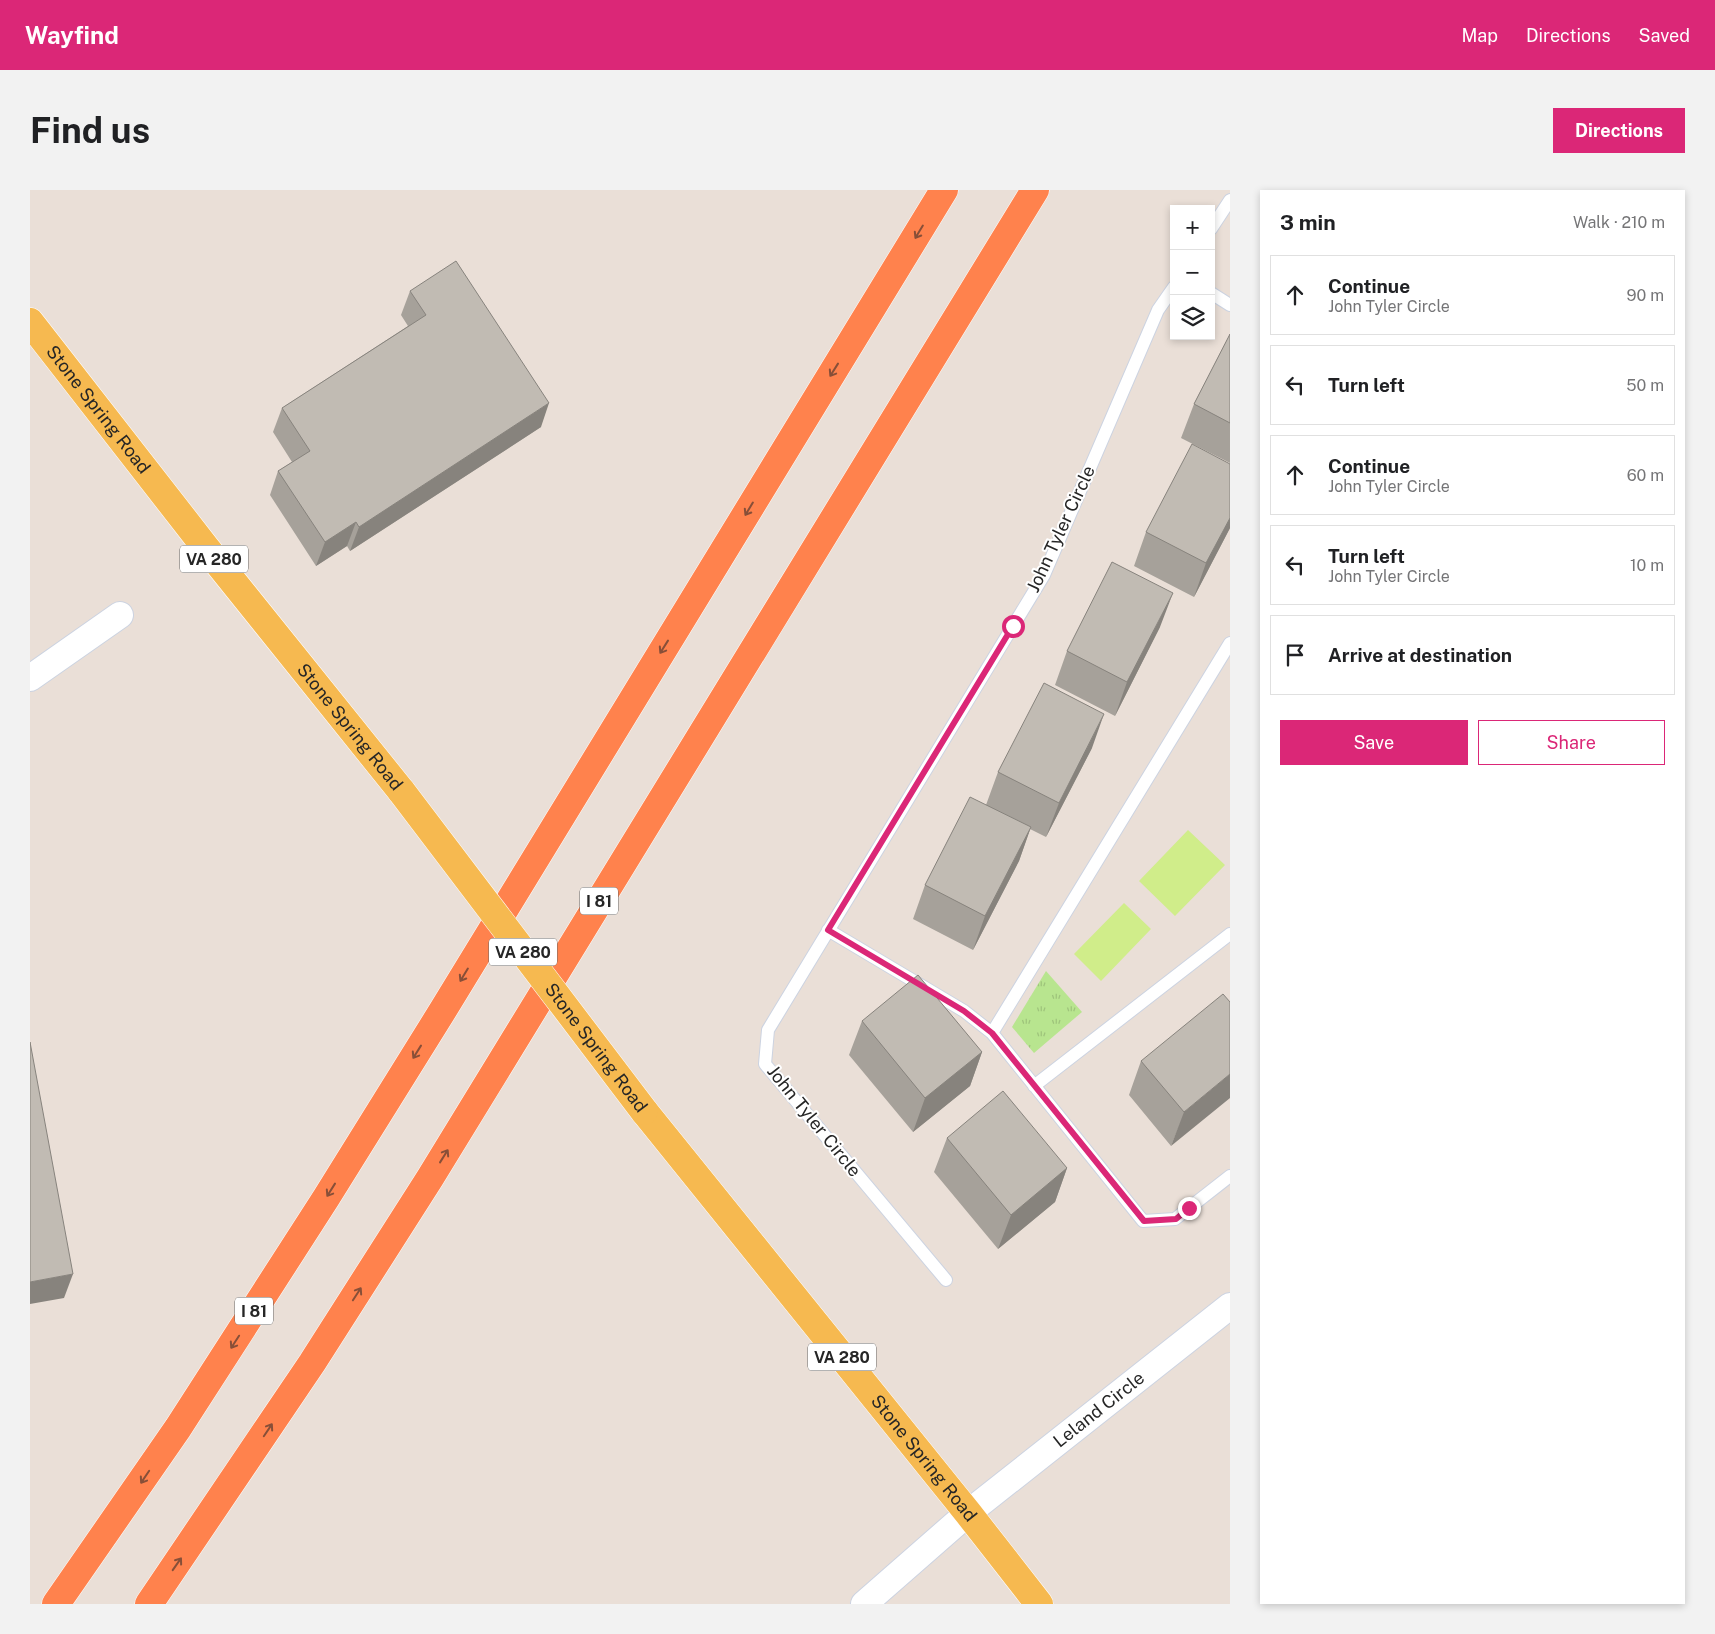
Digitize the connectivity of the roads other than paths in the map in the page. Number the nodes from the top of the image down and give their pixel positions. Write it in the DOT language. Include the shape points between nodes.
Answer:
graph roads {
  1 [pos="944,190"];
  2 [pos="1035,190"];
  3 [pos="1230,200"];
  4 [pos="1215,223"];
  5 [pos="1170,293"];
  6 [pos="1214,295"];
  7 [pos="1230,305"];
  8 [pos="30,322"];
  9 [pos="120,615"];
  10 [pos="1230,643"];
  11 [pos="30,678"];
  12 [pos="828,930"];
  13 [pos="1230,934"];
  14 [pos="992,1033"];
  15 [pos="1034,1086"];
  16 [pos="1230,1176"];
  17 [pos="946,1280"];
  18 [pos="1230,1306"];
  19 [pos="968,1513"];
  20 [pos="56,1604"];
  21 [pos="149,1604"];
  22 [pos="864,1604"];
  23 [pos="1039,1604"];
  1 -- 20 [label="highway, I 81, one-way" via="326,1198 178,1428"];
  21 -- 2 [label="highway, I 81, one-way" via="312,1363 425,1187"];
  3 -- 4 [label="lane"];
  5 -- 12 [label="lane, John Tyler Circle" via="1158,310 1044,575"];
  6 -- 7 [label="lane"];
  8 -- 19 [label="main road, Stone Spring Road / VA 280, bridge" via="402,792 644,1111"];
  9 -- 11 [label="street"];
  10 -- 14 [label="lane"];
  12 -- 14 [label="lane" via="964,1011"];
  12 -- 17 [label="lane, John Tyler Circle" via="768,1030 765,1064"];
  13 -- 15 [label="lane"];
  14 -- 15 [label="lane"];
  15 -- 16 [label="lane" via="1144,1221 1176,1219"];
  18 -- 19 [label="street, Leland Circle"];
  19 -- 22 [label="street, Leland Circle"];
  19 -- 23 [label="main road, Stone Spring Road / VA 280"];
}
